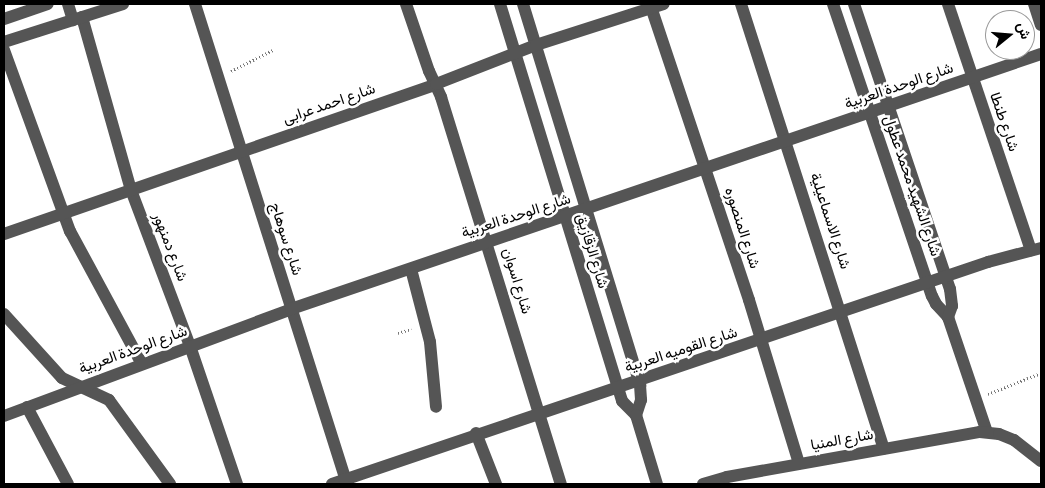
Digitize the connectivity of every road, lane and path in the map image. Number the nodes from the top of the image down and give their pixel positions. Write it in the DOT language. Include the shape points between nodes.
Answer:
graph roads {
  1 [pos="48,4"];
  2 [pos="68,4"];
  3 [pos="123,4"];
  4 [pos="195,4"];
  5 [pos="406,4"];
  6 [pos="500,4"];
  7 [pos="523,4"];
  8 [pos="664,4"];
  9 [pos="741,4"];
  10 [pos="833,4"];
  11 [pos="854,4"];
  12 [pos="948,4"];
  13 [pos="1034,4"];
  14 [pos="651,6"];
  15 [pos="78,18"];
  16 [pos="4,19"];
  17 [pos="1041,24"];
  18 [pos="4,42"];
  19 [pos="536,46"];
  20 [pos="4,50"];
  21 [pos="272,50"];
  22 [pos="516,53"];
  23 [pos="1041,54"];
  24 [pos="217,75"];
  25 [pos="972,78"];
  26 [pos="436,84"];
  27 [pos="888,106"];
  28 [pos="870,113"];
  29 [pos="787,143"];
  30 [pos="241,152"];
  31 [pos="706,170"];
  32 [pos="131,190"];
  33 [pos="586,210"];
  34 [pos="63,214"];
  35 [pos="565,217"];
  36 [pos="4,234"];
  37 [pos="488,243"];
  38 [pos="1036,249"];
  39 [pos="411,269"];
  40 [pos="946,277"];
  41 [pos="928,283"];
  42 [pos="291,309"];
  43 [pos="843,313"];
  44 [pos="4,314"];
  45 [pos="948,317"];
  46 [pos="761,340"];
  47 [pos="190,346"];
  48 [pos="142,364"];
  49 [pos="1041,373"];
  50 [pos="638,381"];
  51 [pos="80,387"];
  52 [pos="617,388"];
  53 [pos="976,399"];
  54 [pos="27,407"];
  55 [pos="436,407"];
  56 [pos="539,413"];
  57 [pos="636,415"];
  58 [pos="4,416"];
  59 [pos="987,432"];
  60 [pos="476,433"];
  61 [pos="884,449"];
  62 [pos="1041,461"];
  63 [pos="799,464"];
  64 [pos="346,482"];
  65 [pos="68,484"];
  66 [pos="170,484"];
  67 [pos="237,484"];
  68 [pos="332,484"];
  69 [pos="496,484"];
  70 [pos="561,484"];
  71 [pos="657,484"];
  72 [pos="703,484"];
  1 -- 16 [label="street"];
  2 -- 15 [label="street, شارع دمنهور"];
  3 -- 15 [label="street"];
  4 -- 24 [label="street, شارع سوهاج"];
  5 -- 26 [label="street, شارع اسوان"];
  6 -- 22 [label="street, شارع الزقازيق"];
  7 -- 19 [label="street, شارع الزقازيق"];
  8 -- 14 [label="street, شارع احمد عرابى"];
  9 -- 29 [label="street, شارع الاسماعيلية"];
  10 -- 28 [label="street, شارع الشهيد محمد عطول"];
  11 -- 27 [label="street, شارع الشهيد محمد عطول"];
  12 -- 25 [label="street, شارع طنطا"];
  13 -- 17 [label="street"];
  14 -- 19 [label="street, شارع احمد عرابى"];
  14 -- 31 [label="street, شارع المنصوره"];
  15 -- 18 [label="street"];
  15 -- 32 [label="street, شارع دمنهور"];
  19 -- 22 [label="street, شارع احمد عرابى"];
  19 -- 33 [label="street, شارع الزقازيق"];
  20 -- 34 [label="street"];
  21 -- 24 [label="path" via="244,66"];
  22 -- 26 [label="street, شارع احمد عرابى"];
  22 -- 35 [label="street, شارع الزقازيق"];
  23 -- 25 [label="street, شارع الوحدة العربية"];
  24 -- 30 [label="street, شارع سوهاج"];
  25 -- 27 [label="street, شارع الوحدة العربية"];
  25 -- 38 [label="street, شارع طنطا"];
  26 -- 30 [label="street, شارع احمد عرابى"];
  26 -- 37 [label="street, شارع اسوان"];
  27 -- 28 [label="street, شارع الوحدة العربية"];
  27 -- 40 [label="street, شارع الشهيد محمد عطول"];
  28 -- 29 [label="street, شارع الوحدة العربية"];
  28 -- 41 [label="street, شارع الشهيد محمد عطول"];
  29 -- 31 [label="street, شارع الوحدة العربية"];
  29 -- 43 [label="street, شارع الاسماعيلية"];
  30 -- 32 [label="street, شارع احمد عرابى"];
  30 -- 42 [label="street, شارع سوهاج"];
  31 -- 33 [label="street, شارع الوحدة العربية"];
  31 -- 46 [label="street, شارع المنصوره"];
  32 -- 34 [label="street, شارع احمد عرابى"];
  32 -- 47 [label="street, شارع دمنهور"];
  33 -- 35 [label="street, شارع الوحدة العربية"];
  33 -- 50 [label="street, شارع الزقازيق"];
  34 -- 36 [label="street, شارع احمد عرابى"];
  34 -- 48 [label="street"];
  35 -- 37 [label="street, شارع الوحدة العربية"];
  35 -- 52 [label="street, شارع الزقازيق"];
  37 -- 39 [label="street, شارع الوحدة العربية"];
  37 -- 56 [label="street, شارع اسوان"];
  38 -- 40 [label="street, شارع القوميه العربية"];
  39 -- 42 [label="street, شارع الوحدة العربية"];
  39 -- 55 [label="street" via="430,342"];
  40 -- 41 [label="street, شارع القوميه العربية"];
  40 -- 45 [label="street, شارع الشهيد محمد عطول" via="951,298"];
  41 -- 43 [label="street, شارع القوميه العربية"];
  41 -- 45 [label="street, شارع الشهيد محمد عطول" via="936,304"];
  42 -- 47 [label="street, شارع الوحدة العربية"];
  42 -- 64 [label="street, شارع سوهاج"];
  43 -- 46 [label="street, شارع القوميه العربية"];
  43 -- 61 [label="street, شارع الاسماعيلية"];
  44 -- 51 [label="street" via="62,378"];
  45 -- 53 [label="street, شارع الشهيد محمد عطول"];
  46 -- 50 [label="street, شارع القوميه العربية"];
  46 -- 63 [label="street, شارع المنصوره"];
  47 -- 48 [label="street, شارع الوحدة العربية"];
  47 -- 67 [label="street, شارع دمنهور"];
  48 -- 51 [label="street, شارع الوحدة العربية"];
  49 -- 53 [label="path"];
  50 -- 52 [label="street, شارع القوميه العربية"];
  50 -- 57 [label="street, شارع الزقازيق" via="641,400"];
  51 -- 54 [label="street, شارع الوحدة العربية"];
  51 -- 66 [label="street" via="109,400"];
  52 -- 56 [label="street, شارع القوميه العربية"];
  52 -- 57 [label="street, شارع الزقازيق" via="622,401"];
  53 -- 59 [label="street, شارع الشهيد محمد عطول"];
  54 -- 58 [label="street, شارع الوحدة العربية"];
  54 -- 65 [label="street"];
  56 -- 60 [label="street, شارع القوميه العربية"];
  56 -- 70 [label="street, شارع اسوان"];
  57 -- 71 [label="street, شارع الزقازيق"];
  59 -- 61 [label="street, شارع المنيا"];
  59 -- 62 [label="street" via="1014,440"];
  60 -- 64 [label="street, شارع القوميه العربية"];
  60 -- 69 [label="street"];
  61 -- 63 [label="street, شارع المنيا"];
  63 -- 72 [label="street, شارع المنيا"];
  64 -- 68 [label="street, شارع القوميه العربية"];
}
